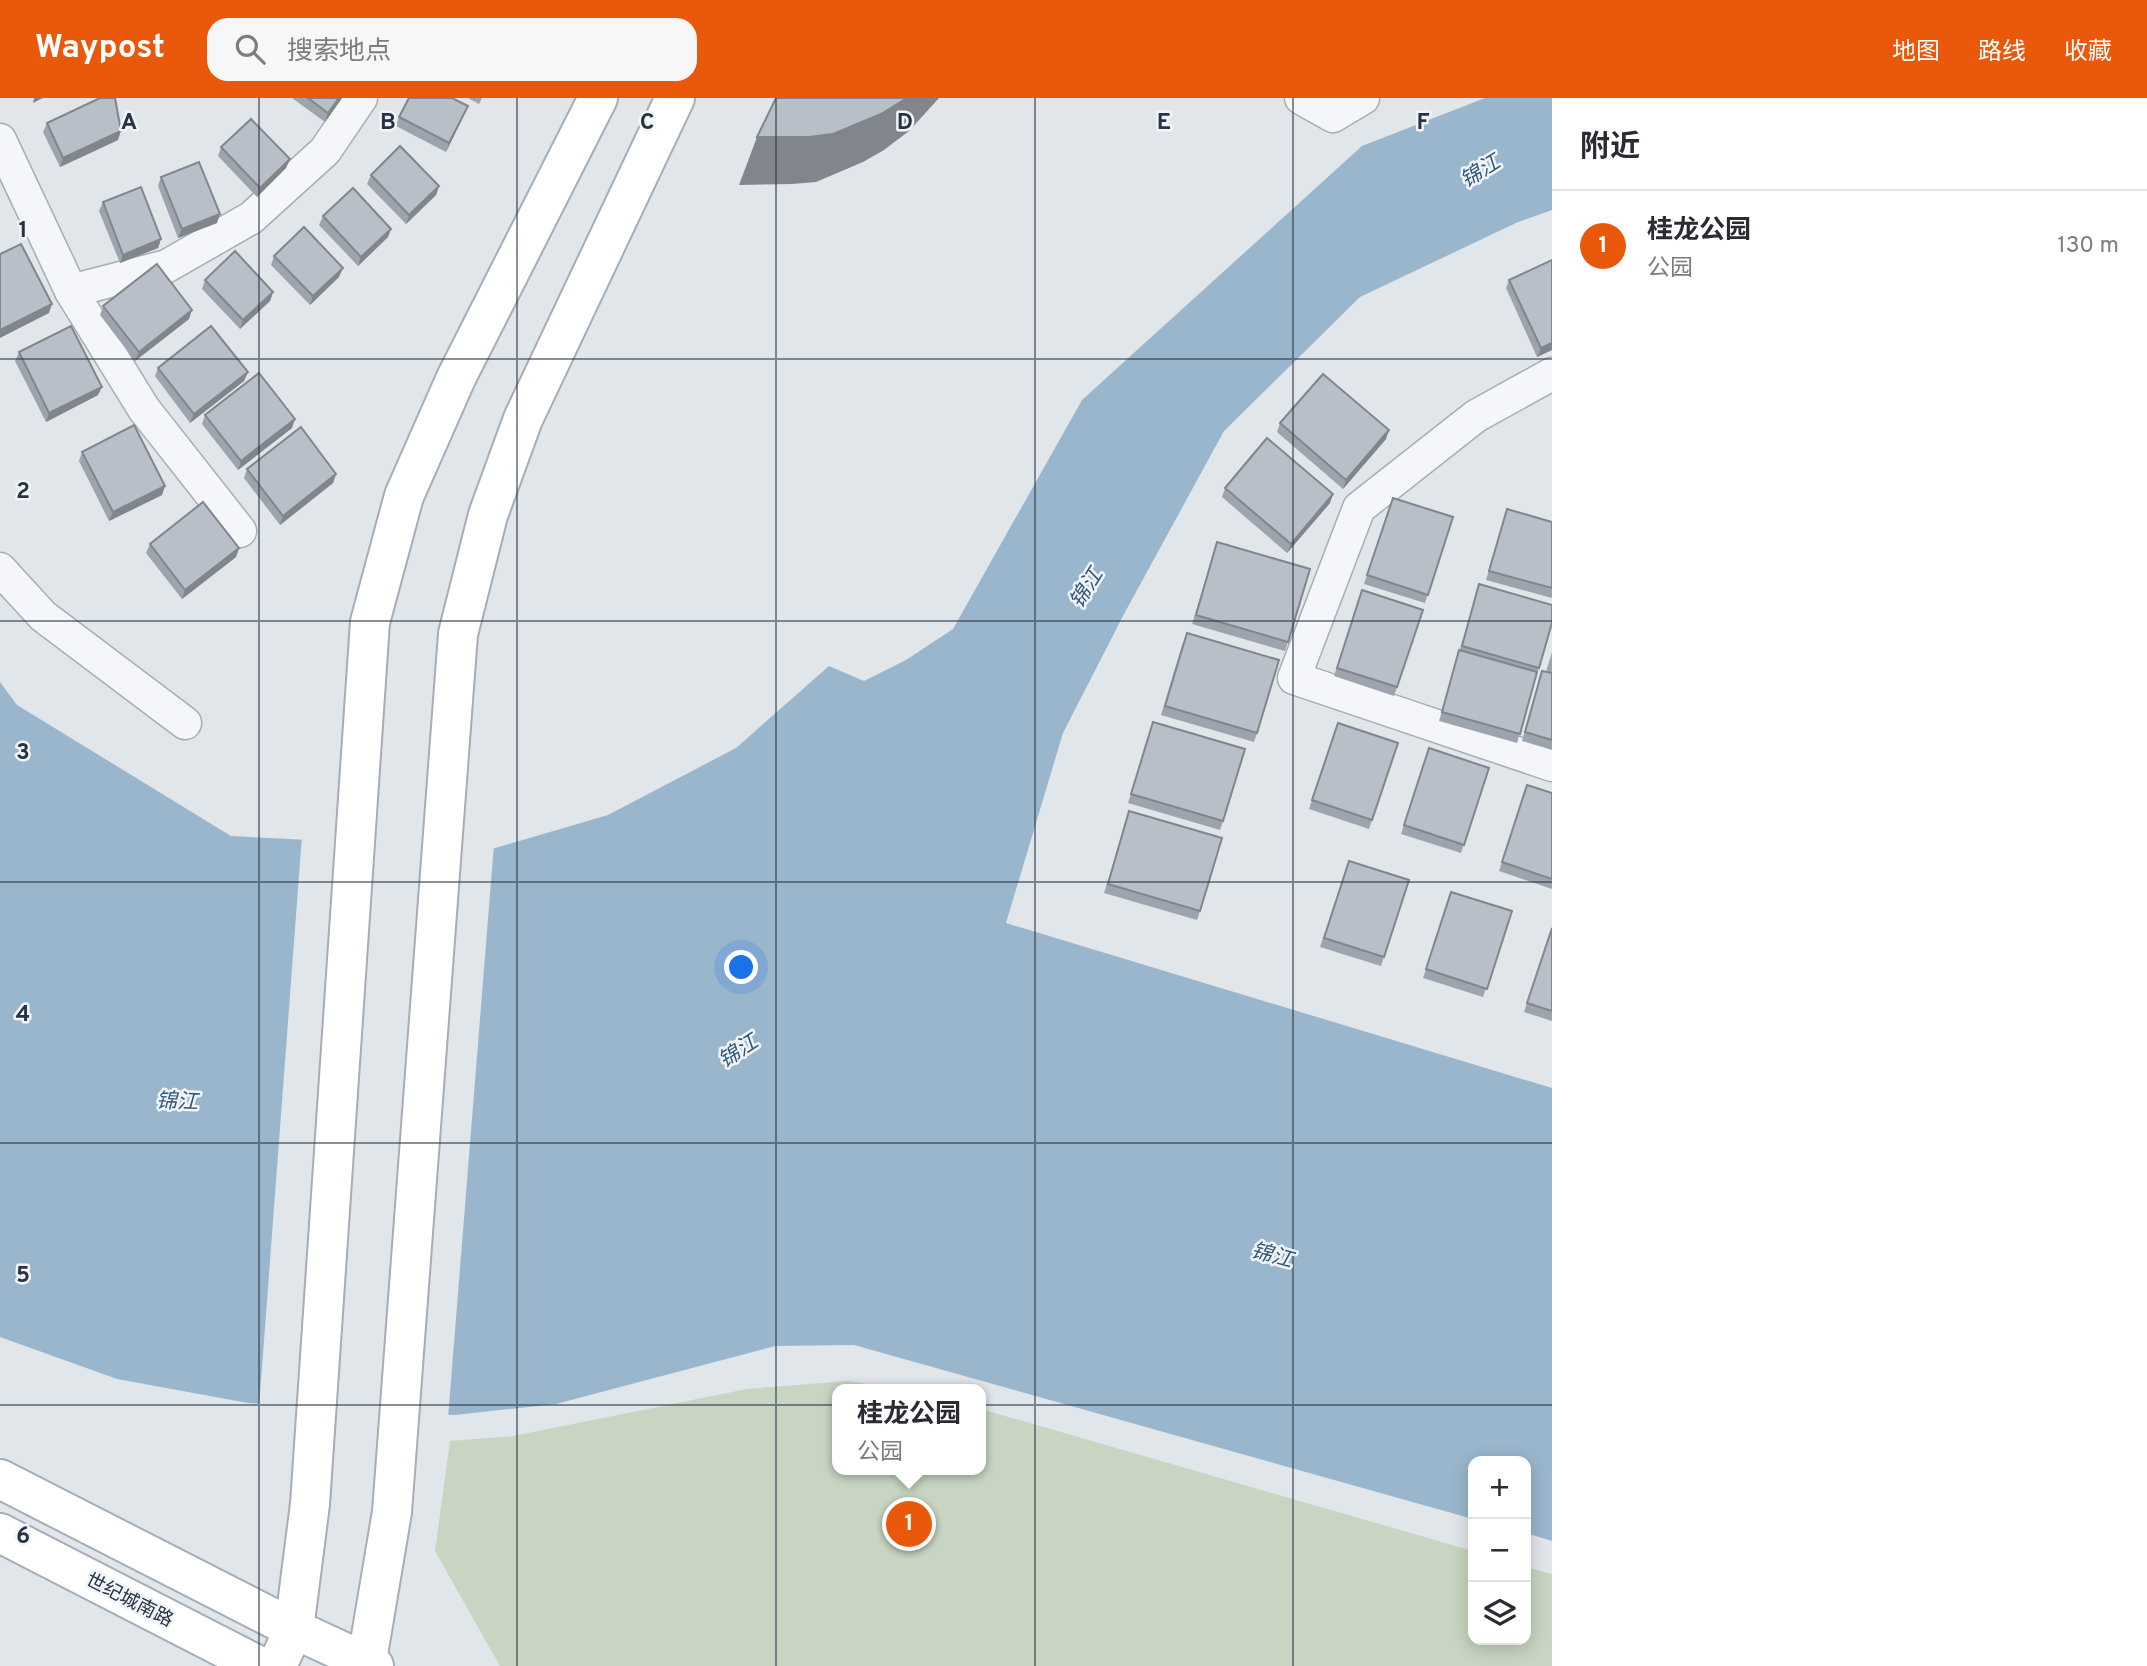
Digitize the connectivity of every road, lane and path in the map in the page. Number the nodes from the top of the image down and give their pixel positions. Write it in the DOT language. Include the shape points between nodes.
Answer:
graph roads {
  1 [pos="361,98"];
  2 [pos="598,98"];
  3 [pos="1301,98"];
  4 [pos="1363,98"];
  5 [pos="667,114"];
  6 [pos="0,140"];
  7 [pos="71,291"];
  8 [pos="1552,374"];
  9 [pos="240,531"];
  10 [pos="0,569"];
  11 [pos="185,723"];
  12 [pos="1552,765"];
  13 [pos="0,1479"];
  14 [pos="0,1533"];
  15 [pos="294,1629"];
  16 [pos="369,1665"];
  17 [pos="260,1666"];
  18 [pos="277,1666"];
  1 -- 7 [label="street" via="325,151 251,218 167,266"];
  2 -- 15 [label="main road" via="456,378 404,496 370,622 310,1504"];
  3 -- 4 [label="street" via="1333,116"];
  5 -- 16 [label="main road" via="523,419 488,515 458,634 392,1512"];
  6 -- 7 [label="street"];
  7 -- 9 [label="street" via="144,409"];
  8 -- 12 [label="street" via="1476,416 1359,508 1294,678"];
  10 -- 11 [label="street" via="43,616"];
  13 -- 15 [label="main road"];
  14 -- 17 [label="main road, 世纪城南路"];
  15 -- 16 [label="main road"];
  15 -- 18 [label="main road"];
}
